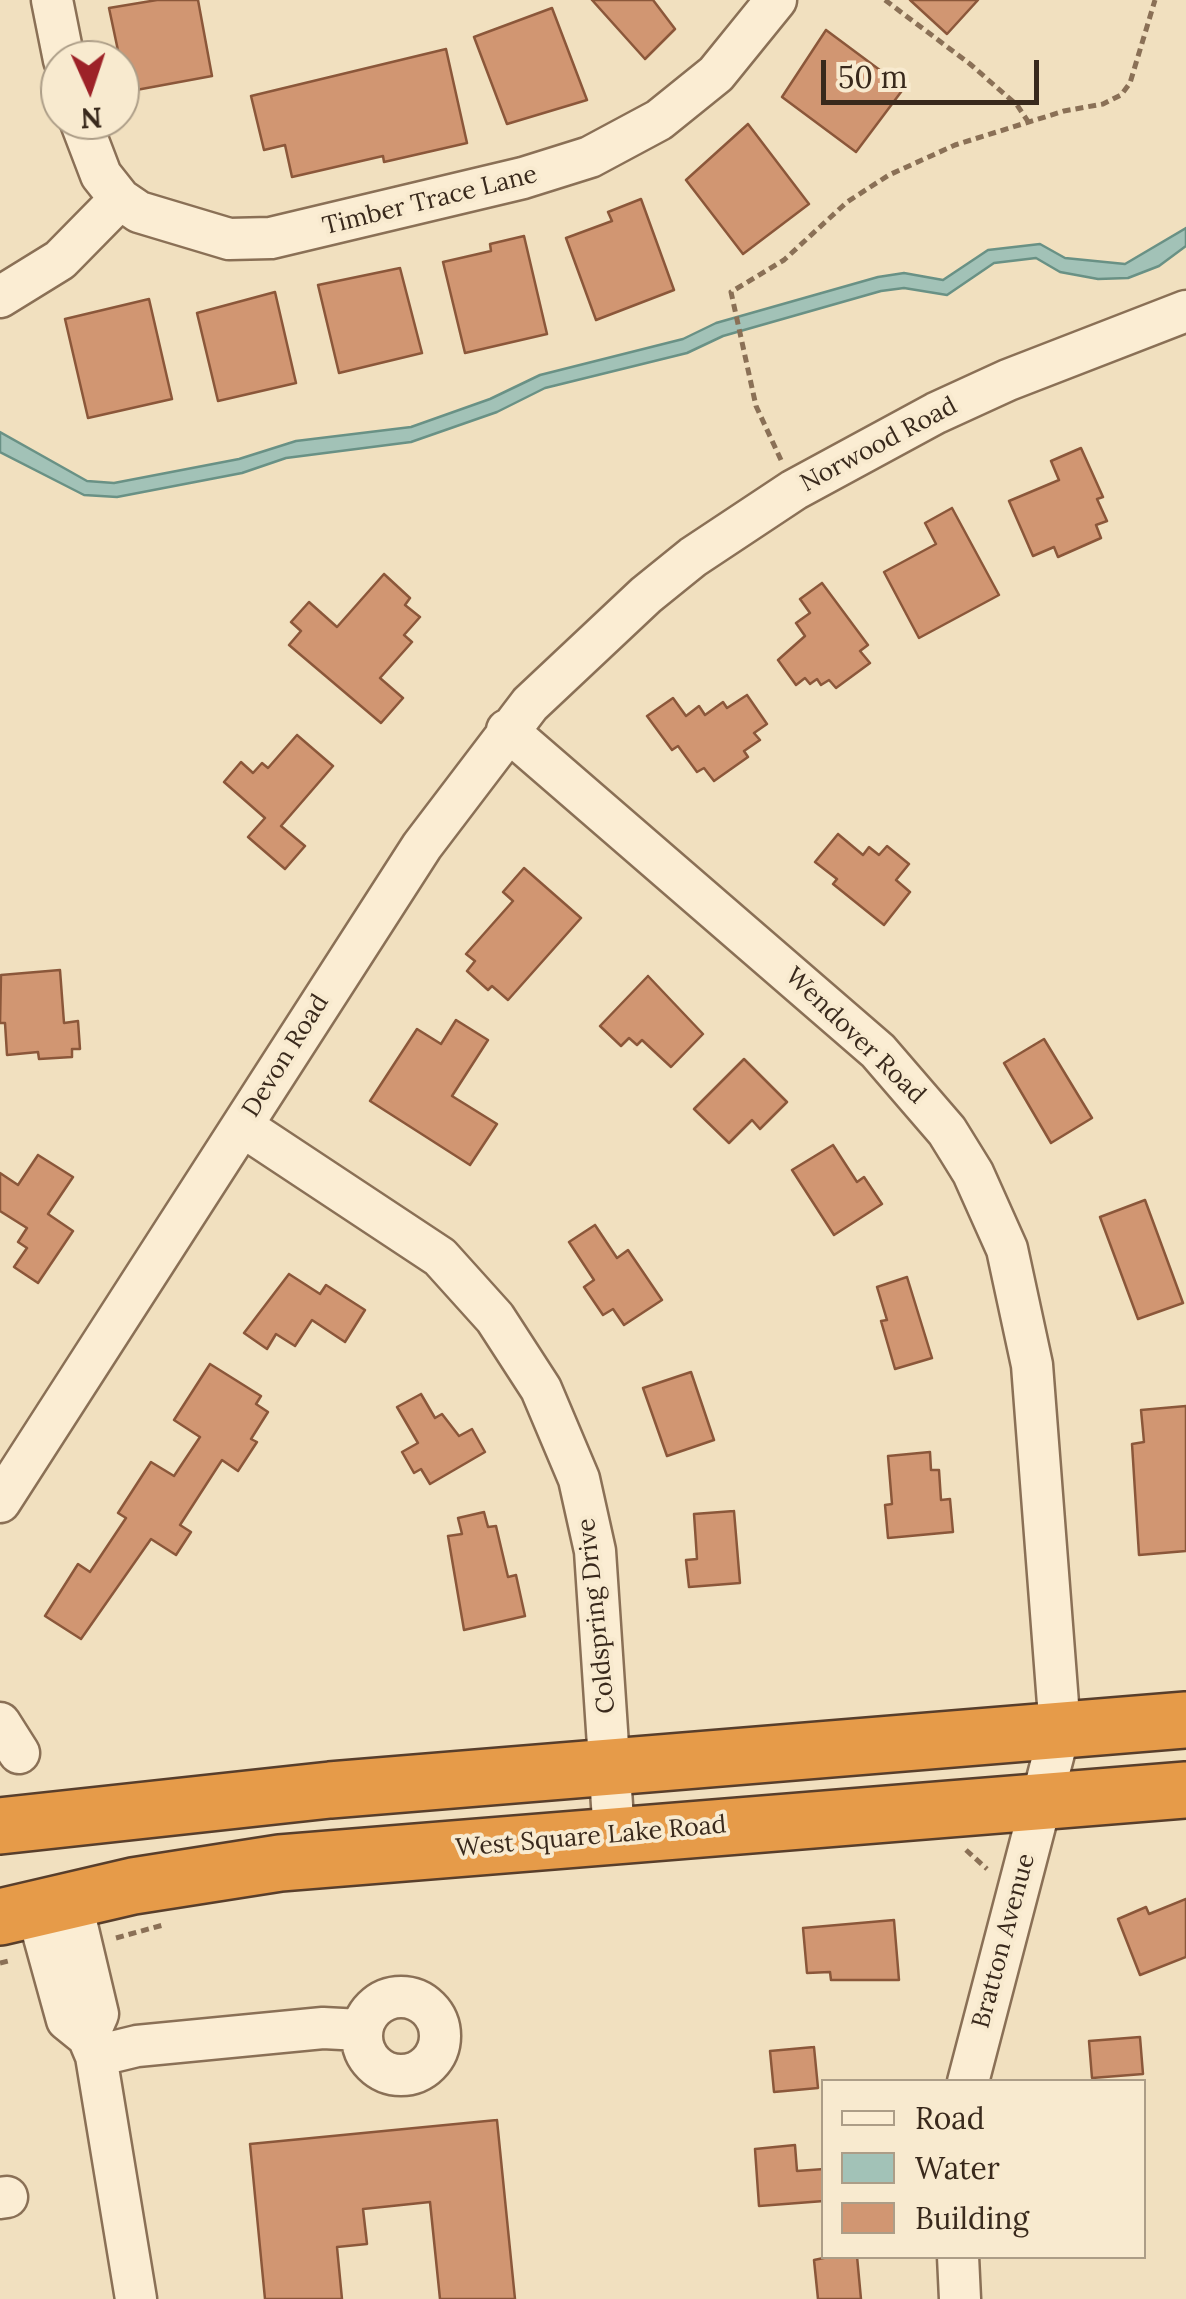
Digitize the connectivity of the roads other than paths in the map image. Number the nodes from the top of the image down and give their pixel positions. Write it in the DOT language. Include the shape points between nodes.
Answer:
graph roads {
  1 [pos="52,0"];
  2 [pos="776,0"];
  3 [pos="60,40"];
  4 [pos="88,140"];
  5 [pos="120,199"];
  6 [pos="0,297"];
  7 [pos="1186,311"];
  8 [pos="602,633"];
  9 [pos="507,730"];
  10 [pos="242,1126"];
  11 [pos="0,1502"];
  12 [pos="1186,1720"];
  13 [pos="1060,1730"];
  14 [pos="610,1767"];
  15 [pos="1186,1790"];
  16 [pos="1041,1802"];
  17 [pos="0,1826"];
  18 [pos="614,1836"];
  19 [pos="35,1909"];
  20 [pos="361,2030"];
  21 [pos="92,2047"];
  22 [pos="969,2079"];
  23 [pos="958,2259"];
  24 [pos="136,2299"];
  25 [pos="960,2299"];
  1 -- 3 [label="street"];
  2 -- 5 [label="street, Timber Trace Lane" via="716,74 659,120 556,170 271,238 229,240 195,232"];
  4 -- 5 [label="street" via="101,175"];
  5 -- 6 [label="street" via="60,260"];
  7 -- 8 [label="street, Norwood Road" via="979,393 794,490 693,557"];
  8 -- 9 [label="street, Devon Road"];
  9 -- 10 [label="street, Devon Road" via="422,846"];
  9 -- 13 [label="street, Wendover Road" via="878,1051 928,1106 972,1173 1007,1249 1027,1329"];
  10 -- 11 [label="street, Devon Road"];
  10 -- 14 [label="street, Coldspring Drive" via="440,1257 495,1318 542,1388 579,1479 595,1551"];
  12 -- 13 [label="highway"];
  13 -- 14 [label="highway"];
  13 -- 16 [label="street, Wendover Road"];
  14 -- 17 [label="highway" via="215,1800"];
  14 -- 18 [label="street, Coldspring Drive"];
  15 -- 16 [label="highway, West Square Lake Road"];
  16 -- 18 [label="highway, West Square Lake Road"];
  16 -- 22 [label="street, Bratton Avenue"];
  18 -- 19 [label="highway, West Square Lake Road" via="280,1863"];
  19 -- 21 [label="street" via="67,2020"];
  20 -- 21 [label="street"];
  21 -- 24 [label="street"];
  23 -- 25 [label="street"];
}
